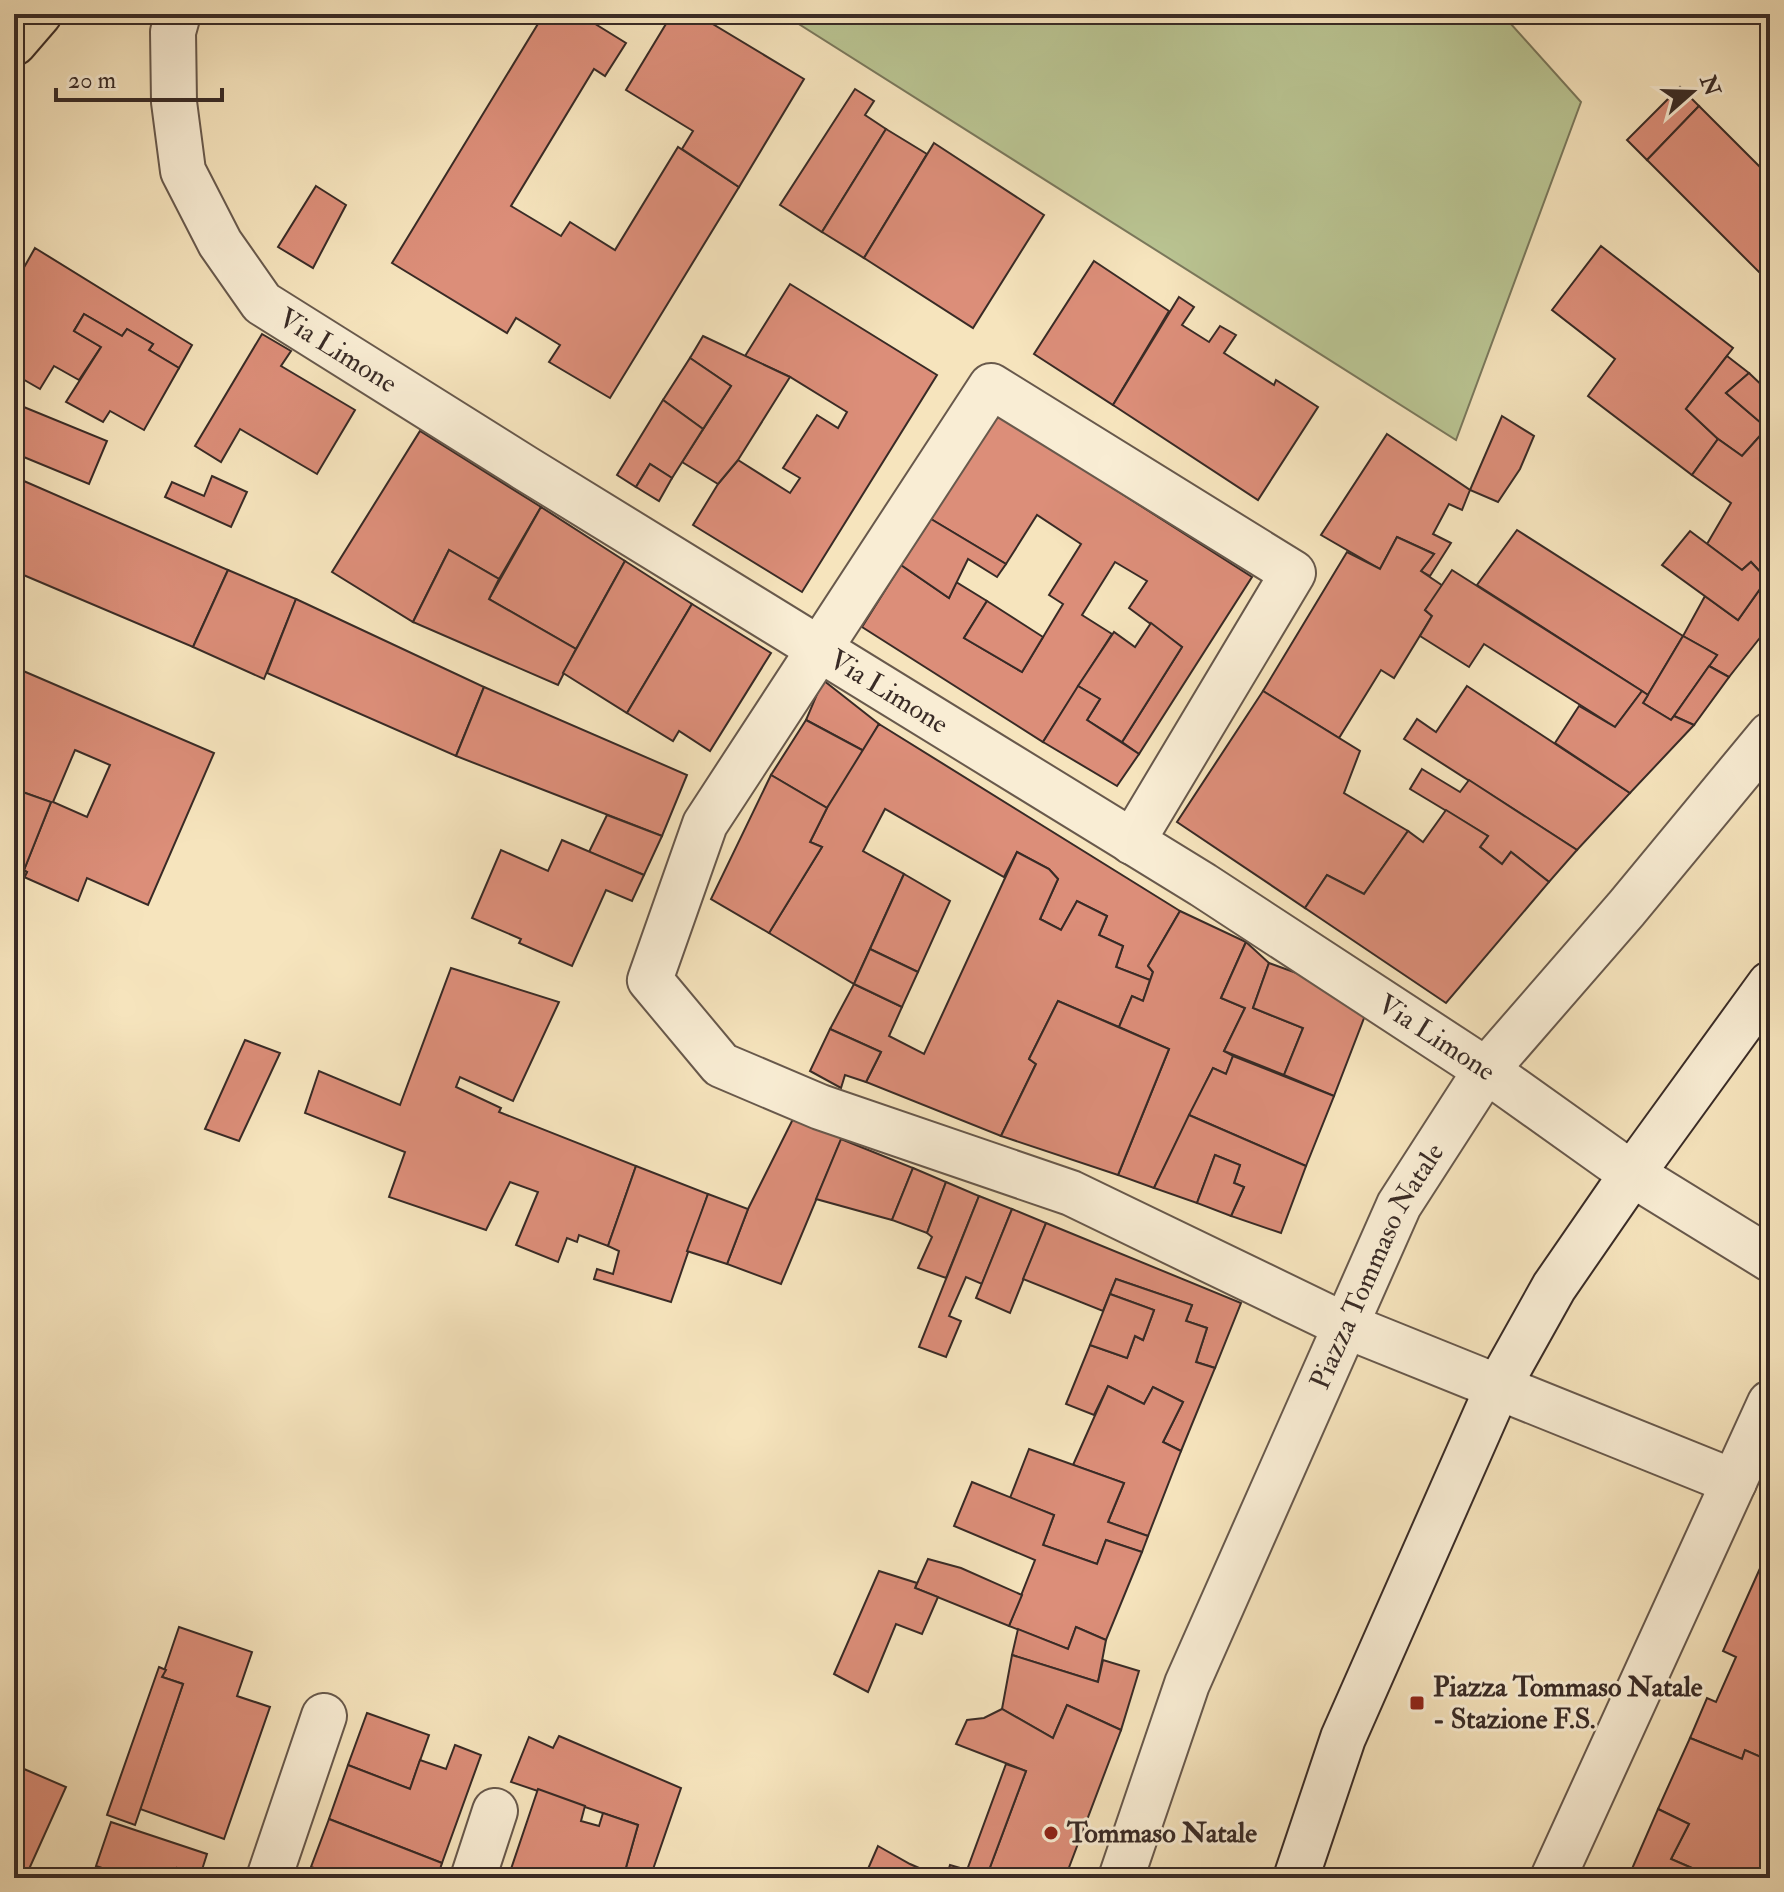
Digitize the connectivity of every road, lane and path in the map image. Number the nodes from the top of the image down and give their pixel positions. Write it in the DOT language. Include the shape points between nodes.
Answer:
graph roads {
  1 [pos="39,14"];
  2 [pos="178,14"];
  3 [pos="14,43"];
  4 [pos="820,650"];
  5 [pos="1770,735"];
  6 [pos="1132,842"];
  7 [pos="1770,984"];
  8 [pos="1486,1070"];
  9 [pos="1632,1174"];
  10 [pos="1770,1259"];
  11 [pos="1344,1325"];
  12 [pos="1497,1389"];
  13 [pos="1770,1403"];
  14 [pos="1734,1482"];
  15 [pos="324,1716"];
  16 [pos="495,1811"];
  17 [pos="269,1878"];
  18 [pos="473,1878"];
  19 [pos="1121,1878"];
  20 [pos="1296,1878"];
  21 [pos="1553,1878"];
  1 -- 3 [label="highway"];
  2 -- 4 [label="street, Via Limone" via="173,32 174,102 183,171 220,243 262,303"];
  4 -- 6 [label="street, Via Limone"];
  4 -- 6 [label="street" via="991,386 1004,394 1293,573"];
  4 -- 11 [label="street" via="705,824 650,980 721,1065 820,1107 1071,1193"];
  5 -- 8 [label="street, Piazza Tommaso Natale"];
  6 -- 8 [label="street, Via Limone"];
  7 -- 9 [label="street"];
  8 -- 9 [label="street, Via Limone"];
  8 -- 11 [label="street, Piazza Tommaso Natale" via="1399,1205"];
  9 -- 10 [label="street, Via Limone"];
  9 -- 12 [label="street" via="1554,1287"];
  11 -- 12 [label="street"];
  11 -- 19 [label="street, Piazza Tommaso Natale" via="1187,1684"];
  12 -- 14 [label="street"];
  12 -- 20 [label="street" via="1343,1738"];
  13 -- 14 [label="street"];
  14 -- 21 [label="street"];
  15 -- 17 [label="street"];
  16 -- 18 [label="street"];
}
